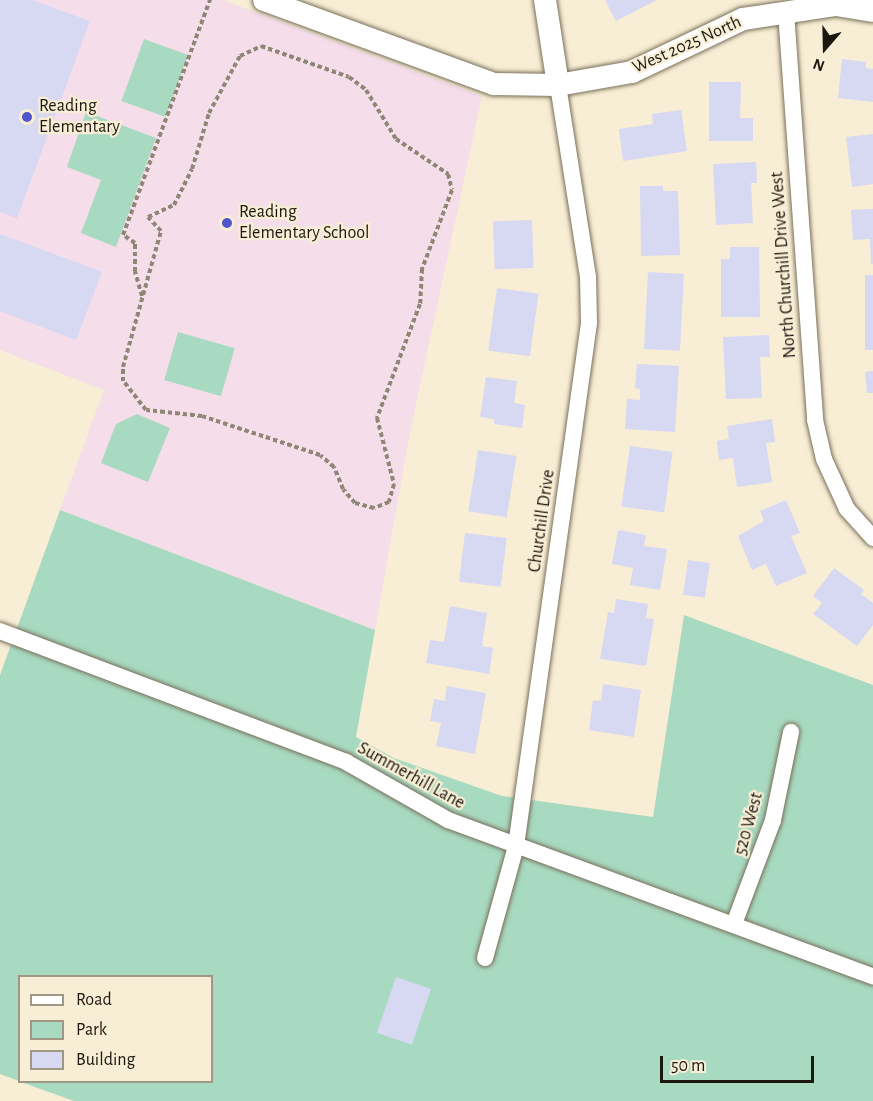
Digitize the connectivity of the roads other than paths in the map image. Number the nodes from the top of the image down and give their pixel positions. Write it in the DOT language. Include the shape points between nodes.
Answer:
graph roads {
  1 [pos="264,0"];
  2 [pos="545,0"];
  3 [pos="873,11"];
  4 [pos="786,12"];
  5 [pos="558,85"];
  6 [pos="873,538"];
  7 [pos="0,631"];
  8 [pos="791,732"];
  9 [pos="516,846"];
  10 [pos="734,924"];
  11 [pos="485,958"];
  12 [pos="873,975"];
  1 -- 5 [label="street, West 2025 North" via="495,84"];
  2 -- 5 [label="street"];
  3 -- 4 [label="street, West 2025 North" via="836,5"];
  4 -- 5 [label="street, West 2025 North" via="743,19 632,72"];
  4 -- 6 [label="street, North Churchill Drive West" via="814,420 824,459 846,509"];
  5 -- 9 [label="street, Churchill Drive" via="588,277 589,323"];
  7 -- 9 [label="street, Summerhill Lane" via="346,762 448,820"];
  8 -- 10 [label="street, 520 West" via="772,820"];
  9 -- 10 [label="street, Summerhill Lane"];
  9 -- 11 [label="street, Churchill Drive"];
  10 -- 12 [label="street, Summerhill Lane"];
}
